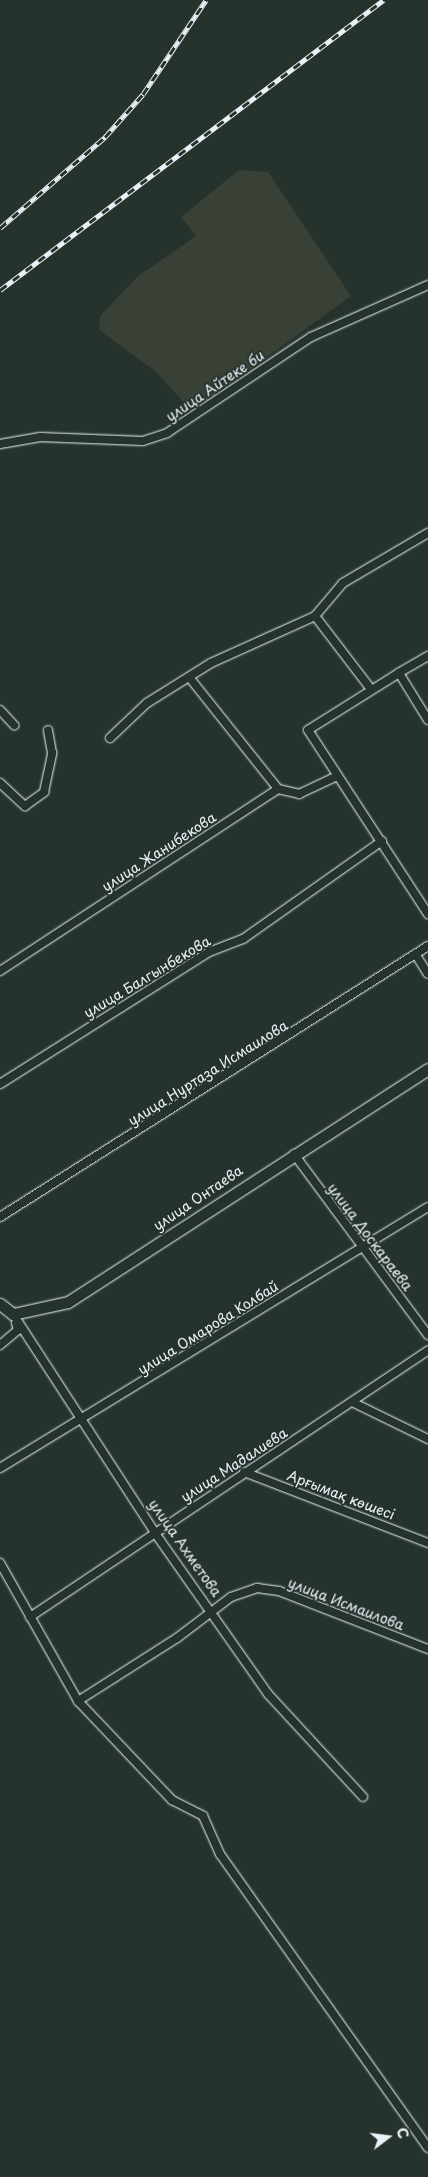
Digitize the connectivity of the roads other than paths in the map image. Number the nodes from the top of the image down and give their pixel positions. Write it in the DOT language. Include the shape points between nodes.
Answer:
graph roads {
  1 [pos="428,285"];
  2 [pos="0,444"];
  3 [pos="428,534"];
  4 [pos="315,616"];
  5 [pos="428,656"];
  6 [pos="399,673"];
  7 [pos="189,677"];
  8 [pos="370,688"];
  9 [pos="0,710"];
  10 [pos="428,720"];
  11 [pos="14,725"];
  12 [pos="48,730"];
  13 [pos="110,738"];
  14 [pos="336,776"];
  15 [pos="0,783"];
  16 [pos="278,789"];
  17 [pos="382,841"];
  18 [pos="428,914"];
  19 [pos="428,946"];
  20 [pos="416,955"];
  21 [pos="0,971"];
  22 [pos="428,974"];
  23 [pos="428,1069"];
  24 [pos="0,1084"];
  25 [pos="294,1154"];
  26 [pos="428,1207"];
  27 [pos="0,1218"];
  28 [pos="361,1247"];
  29 [pos="0,1304"];
  30 [pos="13,1314"];
  31 [pos="428,1335"];
  32 [pos="0,1345"];
  33 [pos="428,1352"];
  34 [pos="352,1402"];
  35 [pos="82,1422"];
  36 [pos="428,1439"];
  37 [pos="0,1468"];
  38 [pos="244,1472"];
  39 [pos="155,1533"];
  40 [pos="428,1542"];
  41 [pos="0,1562"];
  42 [pos="210,1611"];
  43 [pos="30,1617"];
  44 [pos="428,1649"];
  45 [pos="78,1701"];
  46 [pos="363,1797"];
  47 [pos="428,2148"];
  1 -- 2 [label="street, улица Айтеке би" via="311,337 167,433 143,441 40,437"];
  3 -- 4 [label="street" via="343,583"];
  4 -- 7 [label="street"];
  4 -- 8 [label="street"];
  5 -- 6 [label="street"];
  6 -- 8 [label="street"];
  6 -- 10 [label="street"];
  7 -- 13 [label="street" via="147,703"];
  7 -- 16 [label="street"];
  8 -- 14 [label="street" via="308,730"];
  9 -- 11 [label="street"];
  12 -- 15 [label="street" via="52,752 44,792 25,806"];
  14 -- 16 [label="street" via="299,794"];
  14 -- 17 [label="street"];
  16 -- 21 [label="street, улица Жанибекова"];
  17 -- 18 [label="street"];
  17 -- 24 [label="street, улица Балгынбекова" via="242,939 209,952"];
  19 -- 20 [label="street, улица Нуртаза Исмаилова"];
  20 -- 22 [label="street"];
  20 -- 27 [label="street, улица Нуртаза Исмаилова"];
  23 -- 25 [label="main road, улица Онтаева"];
  25 -- 28 [label="street, улица Доскараева"];
  25 -- 30 [label="main road, улица Онтаева" via="68,1302"];
  26 -- 28 [label="street, улица Омарова Колбай"];
  28 -- 31 [label="street, улица Доскараева"];
  28 -- 35 [label="street, улица Омарова Колбай"];
  29 -- 30 [label="main road, улица Ахметова"];
  30 -- 32 [label="street" via="18,1330"];
  30 -- 35 [label="street, улица Ахметова"];
  33 -- 34 [label="street, улица Мадалиева"];
  34 -- 36 [label="street"];
  34 -- 38 [label="street, улица Мадалиева"];
  35 -- 37 [label="street, улица Омарова Колбай"];
  35 -- 39 [label="street, улица Ахметова"];
  38 -- 39 [label="street, улица Мадалиева"];
  38 -- 40 [label="street, Арғымақ көшесі"];
  39 -- 42 [label="street, улица Ахметова"];
  39 -- 43 [label="street, улица Мадалиева"];
  41 -- 43 [label="street"];
  42 -- 44 [label="street, улица Исмаилова" via="257,1588 279,1591"];
  42 -- 45 [label="street, улица Исмаилова" via="177,1638"];
  42 -- 46 [label="street, улица Ахметова" via="268,1694"];
  43 -- 45 [label="street"];
  45 -- 47 [label="street" via="172,1800 203,1816 220,1854"];
}
